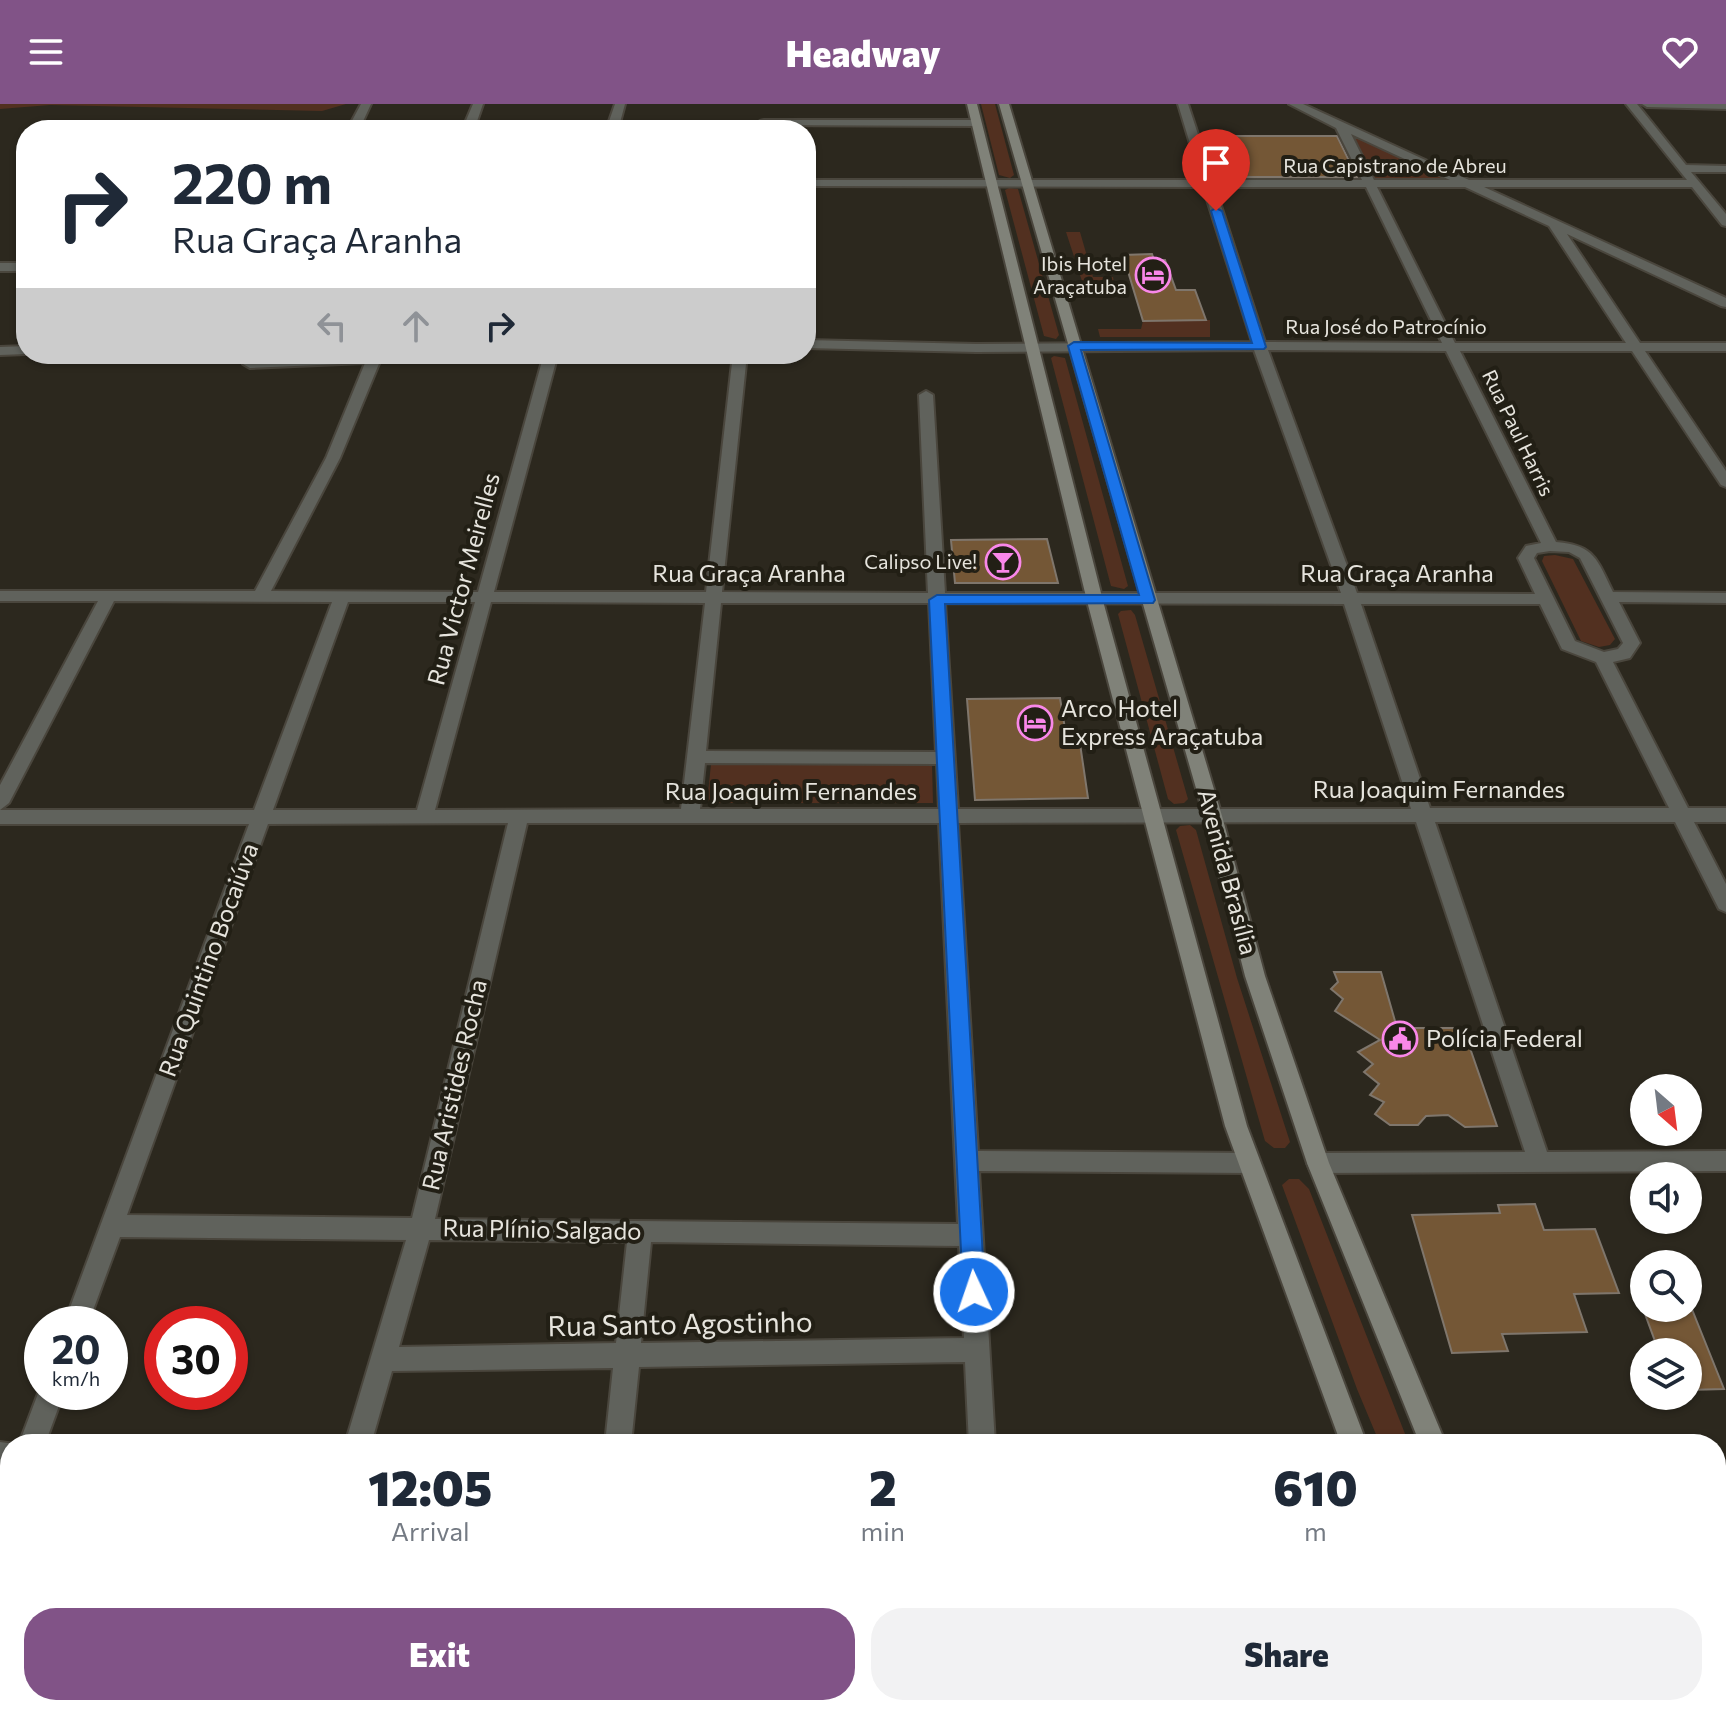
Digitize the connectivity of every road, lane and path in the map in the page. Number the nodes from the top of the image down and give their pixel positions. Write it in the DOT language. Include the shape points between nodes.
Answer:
graph roads {
  1 [pos="972,104"];
  2 [pos="1004,104"];
  3 [pos="1183,104"];
  4 [pos="1294,104"];
  5 [pos="1631,104"];
  6 [pos="1647,104"];
  7 [pos="1726,106"];
  8 [pos="816,122"];
  9 [pos="976,123"];
  10 [pos="1340,124"];
  11 [pos="1683,168"];
  12 [pos="1726,169"];
  13 [pos="816,183"];
  14 [pos="992,183"];
  15 [pos="1025,183"];
  16 [pos="1472,183"];
  17 [pos="1208,184"];
  18 [pos="1371,184"];
  19 [pos="1695,184"];
  20 [pos="1551,220"];
  21 [pos="1726,222"];
  22 [pos="1726,303"];
  23 [pos="816,344"];
  24 [pos="1033,346"];
  25 [pos="1074,346"];
  26 [pos="1260,347"];
  27 [pos="1451,347"];
  28 [pos="1635,347"];
  29 [pos="1726,347"];
  30 [pos="249,364"];
  31 [pos="372,364"];
  32 [pos="548,364"];
  33 [pos="739,364"];
  34 [pos="279,377"];
  35 [pos="926,395"];
  36 [pos="1726,482"];
  37 [pos="1550,546"];
  38 [pos="261,595"];
  39 [pos="0,596"];
  40 [pos="109,596"];
  41 [pos="342,596"];
  42 [pos="484,597"];
  43 [pos="1350,597"];
  44 [pos="1608,597"];
  45 [pos="713,598"];
  46 [pos="1726,598"];
  47 [pos="1545,599"];
  48 [pos="937,600"];
  49 [pos="1148,600"];
  50 [pos="1095,601"];
  51 [pos="1603,658"];
  52 [pos="696,757"];
  53 [pos="945,758"];
  54 [pos="0,803"];
  55 [pos="1683,815"];
  56 [pos="1726,815"];
  57 [pos="1154,816"];
  58 [pos="1213,816"];
  59 [pos="1423,816"];
  60 [pos="0,817"];
  61 [pos="261,817"];
  62 [pos="424,817"];
  63 [pos="519,817"];
  64 [pos="690,817"];
  65 [pos="948,818"];
  66 [pos="1726,904"];
  67 [pos="967,1161"];
  68 [pos="1726,1161"];
  69 [pos="1249,1163"];
  70 [pos="1318,1163"];
  71 [pos="1540,1164"];
  72 [pos="112,1226"];
  73 [pos="421,1228"];
  74 [pos="640,1231"];
  75 [pos="971,1235"];
  76 [pos="83,1306"];
  77 [pos="977,1350"];
  78 [pos="628,1354"];
  79 [pos="384,1359"];
  80 [pos="44,1410"];
  81 [pos="36,1434"];
  82 [pos="361,1434"];
  83 [pos="619,1434"];
  84 [pos="981,1434"];
  85 [pos="1350,1434"];
  86 [pos="1429,1434"];
  1 -- 9 [label="main road"];
  2 -- 15 [label="main road, Avenida Brasília"];
  3 -- 17 [label="street"];
  4 -- 10 [label="street"];
  5 -- 11 [label="street"];
  6 -- 7 [label="street"];
  8 -- 9 [label="street"];
  9 -- 14 [label="main road"];
  10 -- 16 [label="street"];
  10 -- 18 [label="street, Rua Paul Harris"];
  11 -- 12 [label="street"];
  11 -- 19 [label="street"];
  13 -- 14 [label="street, Rua Capistrano de Abreu"];
  14 -- 15 [label="street, Rua Capistrano de Abreu"];
  14 -- 24 [label="main road"];
  15 -- 17 [label="street, Rua Capistrano de Abreu"];
  15 -- 25 [label="main road, Avenida Brasília"];
  16 -- 18 [label="street, Rua Capistrano de Abreu"];
  16 -- 19 [label="street, Rua Capistrano de Abreu"];
  16 -- 20 [label="street"];
  17 -- 18 [label="street, Rua Capistrano de Abreu"];
  17 -- 26 [label="street"];
  18 -- 27 [label="street, Rua Paul Harris"];
  19 -- 21 [label="street"];
  20 -- 22 [label="street"];
  20 -- 28 [label="street"];
  23 -- 24 [label="street, Rua José do Patrocínio"];
  24 -- 25 [label="street, Rua José do Patrocínio"];
  24 -- 50 [label="main road"];
  25 -- 26 [label="street, Rua José do Patrocínio"];
  25 -- 49 [label="main road, Avenida Brasília"];
  26 -- 27 [label="street, Rua José do Patrocínio"];
  26 -- 43 [label="street"];
  27 -- 28 [label="street, Rua José do Patrocínio"];
  27 -- 37 [label="street, Rua Paul Harris"];
  28 -- 29 [label="street, Rua José do Patrocínio"];
  28 -- 36 [label="street"];
  30 -- 34 [label="street" via="256,374"];
  31 -- 38 [label="street" via="333,458"];
  32 -- 42 [label="street, Rua Victor Meirelles"];
  33 -- 45 [label="street"];
  35 -- 48 [label="street"];
  37 -- 44 [label="street" via="1586,555"];
  37 -- 47 [label="street" via="1532,549 1526,558"];
  38 -- 40 [label="street, Rua Graça Aranha"];
  38 -- 41 [label="street, Rua Graça Aranha"];
  39 -- 40 [label="street, Rua Graça Aranha"];
  40 -- 54 [label="street"];
  41 -- 42 [label="street, Rua Graça Aranha"];
  41 -- 61 [label="street, Rua Quintino Bocaiúva"];
  42 -- 45 [label="street, Rua Graça Aranha"];
  42 -- 62 [label="street, Rua Victor Meirelles"];
  43 -- 47 [label="street, Rua Graça Aranha"];
  43 -- 49 [label="street, Rua Graça Aranha"];
  43 -- 59 [label="street"];
  44 -- 46 [label="street"];
  44 -- 51 [label="street" via="1632,643 1624,654"];
  45 -- 48 [label="street, Rua Graça Aranha"];
  45 -- 52 [label="street"];
  47 -- 51 [label="street" via="1568,645"];
  48 -- 50 [label="street, Rua Graça Aranha"];
  48 -- 53 [label="street"];
  49 -- 50 [label="street, Rua Graça Aranha"];
  49 -- 58 [label="main road, Avenida Brasília"];
  50 -- 57 [label="main road"];
  51 -- 55 [label="street"];
  52 -- 53 [label="street"];
  52 -- 64 [label="street"];
  53 -- 65 [label="street"];
  55 -- 56 [label="street, Rua Joaquim Fernandes"];
  55 -- 59 [label="street, Rua Joaquim Fernandes"];
  55 -- 66 [label="street"];
  57 -- 58 [label="street, Rua Joaquim Fernandes"];
  57 -- 65 [label="street, Rua Joaquim Fernandes"];
  57 -- 69 [label="main road"];
  58 -- 59 [label="street, Rua Joaquim Fernandes"];
  58 -- 70 [label="main road, Avenida Brasília" via="1255,976"];
  59 -- 71 [label="street"];
  60 -- 61 [label="street, Rua Joaquim Fernandes"];
  61 -- 62 [label="street, Rua Joaquim Fernandes"];
  61 -- 72 [label="street, Rua Quintino Bocaiúva"];
  62 -- 63 [label="street, Rua Joaquim Fernandes"];
  63 -- 64 [label="street, Rua Joaquim Fernandes"];
  63 -- 73 [label="street, Rua Aristides Rocha"];
  64 -- 65 [label="street, Rua Joaquim Fernandes"];
  65 -- 67 [label="street"];
  67 -- 69 [label="street"];
  67 -- 75 [label="street"];
  68 -- 71 [label="street"];
  69 -- 85 [label="main road"];
  70 -- 71 [label="street"];
  70 -- 86 [label="main road, Avenida Brasília"];
  72 -- 73 [label="street, Rua Plínio Salgado"];
  72 -- 76 [label="street, Rua Quintino Bocaiúva"];
  73 -- 74 [label="street, Rua Plínio Salgado"];
  73 -- 79 [label="street, Rua Aristides Rocha"];
  74 -- 75 [label="street, Rua Plínio Salgado"];
  74 -- 78 [label="street"];
  75 -- 77 [label="street"];
  77 -- 78 [label="street, Rua Santo Agostinho"];
  77 -- 84 [label="street"];
  78 -- 79 [label="street, Rua Santo Agostinho"];
  78 -- 83 [label="street"];
  79 -- 82 [label="street, Rua Aristides Rocha"];
  80 -- 81 [label="street"];
}
